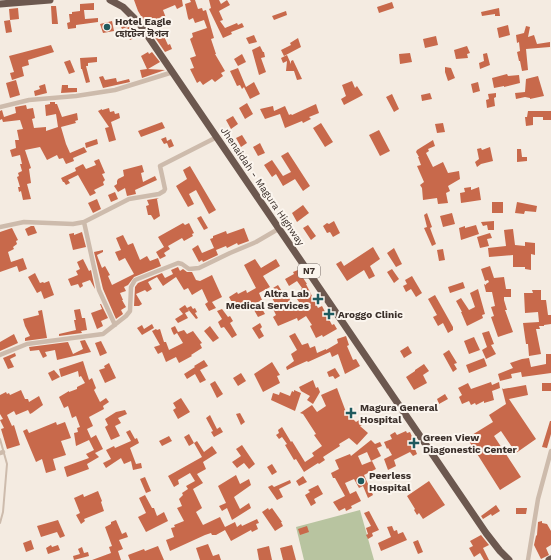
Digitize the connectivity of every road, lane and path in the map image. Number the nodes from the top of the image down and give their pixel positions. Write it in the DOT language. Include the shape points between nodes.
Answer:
graph roads {
  1 [pos="50,0"];
  2 [pos="110,0"];
  3 [pos="0,4"];
  4 [pos="173,72"];
  5 [pos="0,107"];
  6 [pos="217,137"];
  7 [pos="84,222"];
  8 [pos="0,227"];
  9 [pos="280,228"];
  10 [pos="115,325"];
  11 [pos="0,354"];
  12 [pos="0,439"];
  13 [pos="551,451"];
  14 [pos="2,452"];
  15 [pos="0,524"];
  16 [pos="500,551"];
  17 [pos="503,560"];
  18 [pos="509,560"];
  19 [pos="528,560"];
  1 -- 3 [label="highway"];
  2 -- 4 [label="highway, Jhenaidah - Magura Highway / N7" via="124,7 134,17"];
  4 -- 5 [label="street" via="115,90 29,100"];
  4 -- 6 [label="highway, Jhenaidah - Magura Highway / N7"];
  6 -- 7 [label="street" via="160,166 164,191 129,199"];
  6 -- 9 [label="highway, Jhenaidah - Magura Highway / N7"];
  7 -- 8 [label="street" via="24,222"];
  7 -- 10 [label="street" via="100,290"];
  9 -- 10 [label="street" via="199,268 189,269 178,263 135,280 131,287 130,311"];
  9 -- 16 [label="highway, Jhenaidah - Magura Highway / N7"];
  10 -- 11 [label="street" via="103,334 27,344"];
  12 -- 14 [label="lane"];
  13 -- 19 [label="street" via="538,499"];
  14 -- 15 [label="lane" via="7,464"];
  16 -- 17 [label="highway, Jhenaidah - Magura Highway / N7"];
  16 -- 18 [label="highway, Jhenaidah - Magura Highway / N7"];
}
